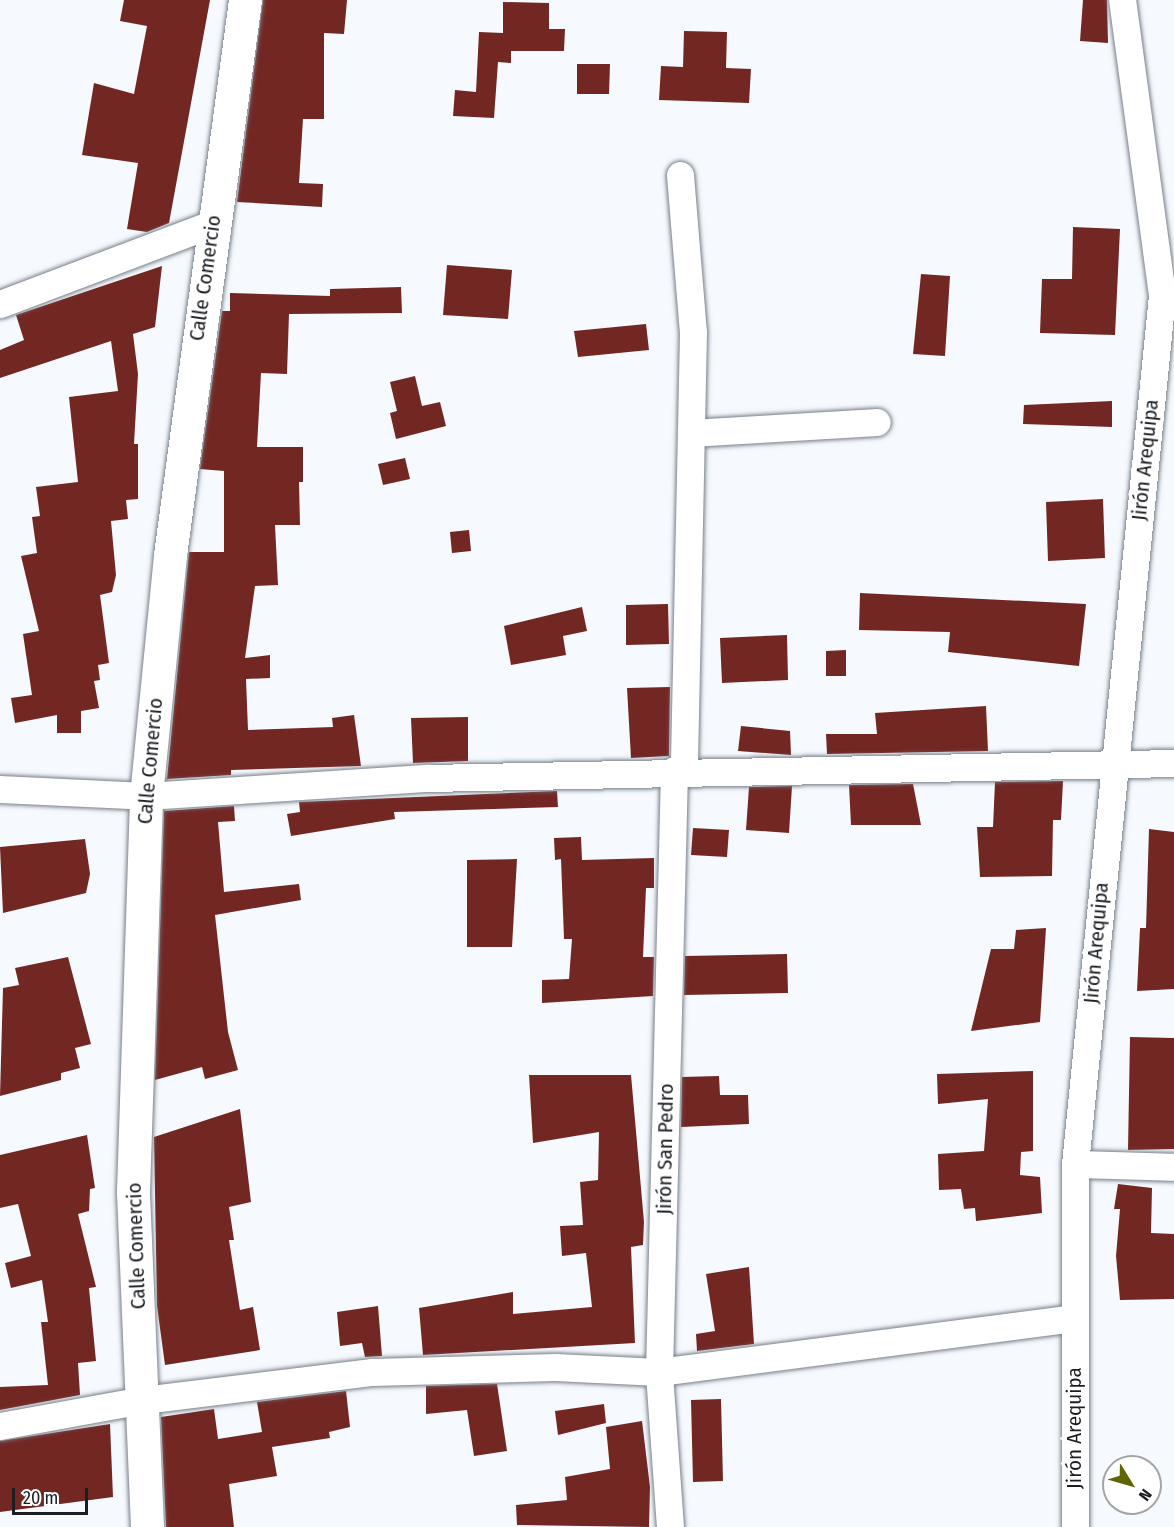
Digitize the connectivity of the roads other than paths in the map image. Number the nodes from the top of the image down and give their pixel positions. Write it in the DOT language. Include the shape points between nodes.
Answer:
graph roads {
  1 [pos="245,0"];
  2 [pos="1122,0"];
  3 [pos="680,174"];
  4 [pos="212,225"];
  5 [pos="1174,235"];
  6 [pos="1162,295"];
  7 [pos="0,304"];
  8 [pos="1165,362"];
  9 [pos="877,422"];
  10 [pos="691,433"];
  11 [pos="1113,763"];
  12 [pos="1174,763"];
  13 [pos="679,770"];
  14 [pos="0,789"];
  15 [pos="146,796"];
  16 [pos="1076,1164"];
  17 [pos="1174,1167"];
  18 [pos="1073,1318"];
  19 [pos="659,1372"];
  20 [pos="143,1400"];
  21 [pos="0,1426"];
  22 [pos="147,1527"];
  23 [pos="670,1527"];
  24 [pos="1075,1527"];
  1 -- 4 [label="street, Calle Comercio"];
  2 -- 6 [label="street"];
  3 -- 10 [label="street, Jirón San Pedro" via="693,332"];
  4 -- 7 [label="street"];
  4 -- 15 [label="street, Calle Comercio"];
  5 -- 6 [label="street"];
  6 -- 8 [label="street, Jirón Arequipa"];
  8 -- 11 [label="street, Jirón Arequipa"];
  9 -- 10 [label="street"];
  10 -- 13 [label="street, Jirón San Pedro"];
  11 -- 12 [label="street"];
  11 -- 13 [label="street"];
  11 -- 16 [label="street, Jirón Arequipa"];
  13 -- 15 [label="street" via="428,778"];
  13 -- 19 [label="street, Jirón San Pedro"];
  14 -- 15 [label="street"];
  15 -- 20 [label="street, Calle Comercio" via="133,1191"];
  16 -- 17 [label="street"];
  16 -- 18 [label="street, Jirón Arequipa"];
  18 -- 19 [label="street"];
  18 -- 24 [label="street, Jirón Arequipa"];
  19 -- 20 [label="street" via="555,1367 372,1372"];
  19 -- 23 [label="street, Jirón San Pedro"];
  20 -- 21 [label="street"];
  20 -- 22 [label="street, Calle Comercio"];
}
